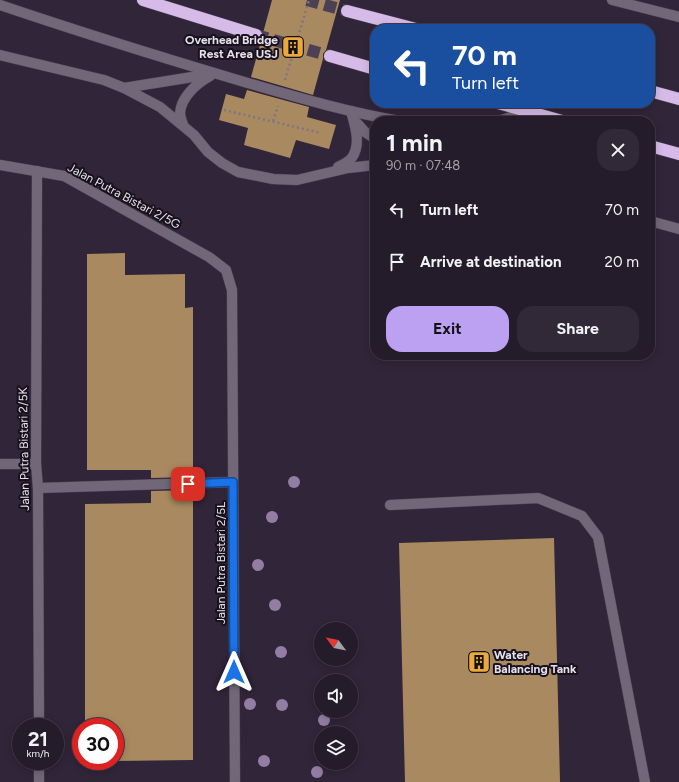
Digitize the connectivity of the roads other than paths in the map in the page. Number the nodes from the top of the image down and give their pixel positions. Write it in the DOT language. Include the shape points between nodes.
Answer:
graph roads {
  1 [pos="143,0"];
  2 [pos="612,0"];
  3 [pos="0,5"];
  4 [pos="347,11"];
  5 [pos="679,17"];
  6 [pos="397,24"];
  7 [pos="256,35"];
  8 [pos="0,55"];
  9 [pos="330,56"];
  10 [pos="370,68"];
  11 [pos="215,74"];
  12 [pos="124,88"];
  13 [pos="655,92"];
  14 [pos="679,99"];
  15 [pos="517,108"];
  16 [pos="528,111"];
  17 [pos="352,116"];
  18 [pos="514,116"];
  19 [pos="545,116"];
  20 [pos="370,118"];
  21 [pos="183,126"];
  22 [pos="370,136"];
  23 [pos="655,147"];
  24 [pos="679,154"];
  25 [pos="0,165"];
  26 [pos="370,166"];
  27 [pos="37,171"];
  28 [pos="331,171"];
  29 [pos="655,222"];
  30 [pos="679,229"];
  31 [pos="209,257"];
  32 [pos="0,464"];
  33 [pos="36,464"];
  34 [pos="233,482"];
  35 [pos="38,488"];
  36 [pos="390,505"];
  37 [pos="38,718"];
  38 [pos="39,770"];
  39 [pos="39,782"];
  40 [pos="235,782"];
  41 [pos="645,782"];
  1 -- 7 [label="highway"];
  2 -- 5 [label="street"];
  3 -- 11 [label="street"];
  4 -- 6 [label="highway"];
  8 -- 12 [label="street" via="104,80"];
  9 -- 10 [label="highway"];
  11 -- 12 [label="street"];
  11 -- 17 [label="street"];
  11 -- 21 [label="street" via="195,87 181,105"];
  12 -- 21 [label="street" via="160,107"];
  13 -- 14 [label="highway"];
  15 -- 16 [label="highway"];
  16 -- 18 [label="street"];
  16 -- 19 [label="highway"];
  17 -- 20 [label="street"];
  17 -- 22 [label="street"];
  17 -- 28 [label="street" via="357,139 356,150 351,160"];
  21 -- 28 [label="street" via="208,152 238,172 273,179 297,180"];
  23 -- 24 [label="highway"];
  25 -- 27 [label="street, Jalan Putra Bistari 2/5G"];
  26 -- 28 [label="street"];
  27 -- 31 [label="street, Jalan Putra Bistari 2/5G" via="64,176"];
  27 -- 33 [label="street, Jalan Putra Bistari 2/5K"];
  29 -- 30 [label="street"];
  31 -- 34 [label="street, Jalan Putra Bistari 2/5L" via="226,270 232,290"];
  32 -- 33 [label="street"];
  33 -- 35 [label="street, Jalan Putra Bistari 2/5K"];
  34 -- 35 [label="street"];
  34 -- 40 [label="street, Jalan Putra Bistari 2/5L"];
  35 -- 37 [label="street, Jalan Putra Bistari 2/5K"];
  36 -- 41 [label="street" via="538,498 582,516 598,537"];
  38 -- 39 [label="street"];
}
